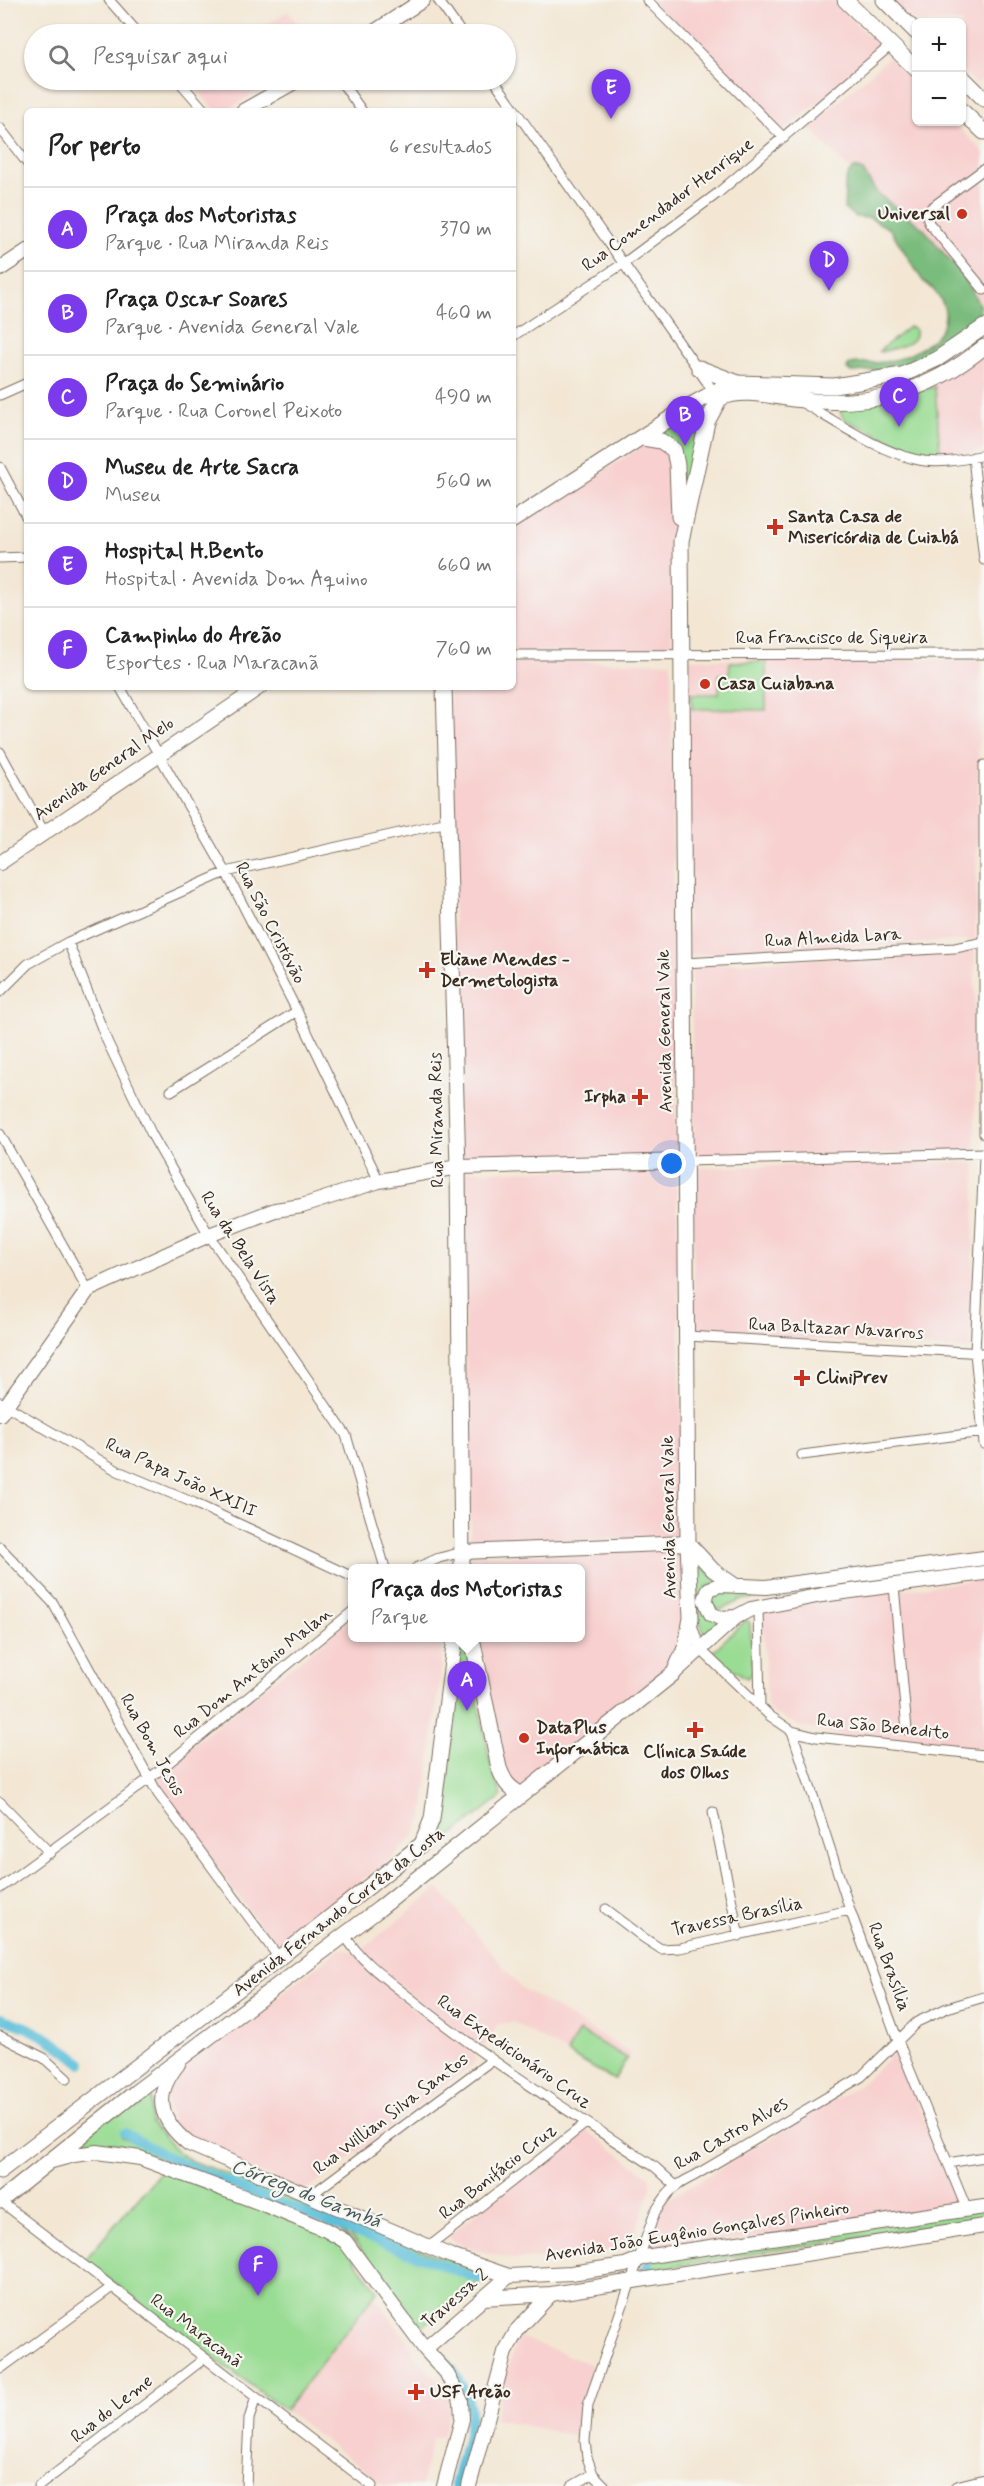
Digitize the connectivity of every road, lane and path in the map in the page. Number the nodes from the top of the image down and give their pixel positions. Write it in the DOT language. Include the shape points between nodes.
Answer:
graph roads {
  1 [pos="109,0"];
  2 [pos="423,0"];
  3 [pos="438,0"];
  4 [pos="647,0"];
  5 [pos="845,0"];
  6 [pos="884,0"];
  7 [pos="130,24"];
  8 [pos="386,24"];
  9 [pos="455,24"];
  10 [pos="912,28"];
  11 [pos="891,45"];
  12 [pos="912,65"];
  13 [pos="966,80"];
  14 [pos="187,90"];
  15 [pos="280,90"];
  16 [pos="347,90"];
  17 [pos="501,90"];
  18 [pos="981,91"];
  19 [pos="202,108"];
  20 [pos="248,108"];
  21 [pos="361,108"];
  22 [pos="514,108"];
  23 [pos="516,111"];
  24 [pos="966,115"];
  25 [pos="0,128"];
  26 [pos="984,132"];
  27 [pos="784,138"];
  28 [pos="24,159"];
  29 [pos="984,170"];
  30 [pos="24,253"];
  31 [pos="624,262"];
  32 [pos="0,269"];
  33 [pos="984,290"];
  34 [pos="984,327"];
  35 [pos="516,334"];
  36 [pos="984,347"];
  37 [pos="699,368"];
  38 [pos="738,383"];
  39 [pos="24,384"];
  40 [pos="834,386"];
  41 [pos="720,394"];
  42 [pos="0,395"];
  43 [pos="796,400"];
  44 [pos="834,402"];
  45 [pos="842,424"];
  46 [pos="643,438"];
  47 [pos="984,455"];
  48 [pos="973,457"];
  49 [pos="0,467"];
  50 [pos="24,512"];
  51 [pos="516,518"];
  52 [pos="681,541"];
  53 [pos="24,557"];
  54 [pos="0,558"];
  55 [pos="984,560"];
  56 [pos="984,654"];
  57 [pos="516,655"];
  58 [pos="680,655"];
  59 [pos="122,690"];
  60 [pos="255,690"];
  61 [pos="444,690"];
  62 [pos="0,752"];
  63 [pos="158,754"];
  64 [pos="984,765"];
  65 [pos="448,822"];
  66 [pos="45,834"];
  67 [pos="0,863"];
  68 [pos="226,872"];
  69 [pos="68,942"];
  70 [pos="983,943"];
  71 [pos="684,963"];
  72 [pos="0,992"];
  73 [pos="297,1011"];
  74 [pos="171,1091"];
  75 [pos="0,1134"];
  76 [pos="984,1134"];
  77 [pos="984,1155"];
  78 [pos="687,1161"];
  79 [pos="458,1167"];
  80 [pos="379,1181"];
  81 [pos="208,1235"];
  82 [pos="88,1290"];
  83 [pos="687,1336"];
  84 [pos="979,1353"];
  85 [pos="2,1407"];
  86 [pos="982,1432"];
  87 [pos="984,1444"];
  88 [pos="802,1455"];
  89 [pos="688,1543"];
  90 [pos="0,1547"];
  91 [pos="463,1552"];
  92 [pos="984,1558"];
  93 [pos="384,1564"];
  94 [pos="427,1564"];
  95 [pos="462,1564"];
  96 [pos="984,1573"];
  97 [pos="348,1575"];
  98 [pos="894,1586"];
  99 [pos="738,1587"];
  100 [pos="758,1607"];
  101 [pos="348,1615"];
  102 [pos="736,1617"];
  103 [pos="691,1618"];
  104 [pos="454,1642"];
  105 [pos="473,1642"];
  106 [pos="700,1649"];
  107 [pos="674,1673"];
  108 [pos="760,1707"];
  109 [pos="907,1730"];
  110 [pos="792,1731"];
  111 [pos="984,1755"];
  112 [pos="150,1778"];
  113 [pos="521,1794"];
  114 [pos="0,1802"];
  115 [pos="713,1812"];
  116 [pos="50,1853"];
  117 [pos="0,1888"];
  118 [pos="606,1909"];
  119 [pos="850,1911"];
  120 [pos="345,1935"];
  121 [pos="739,1936"];
  122 [pos="279,1958"];
  123 [pos="984,1997"];
  124 [pos="0,2036"];
  125 [pos="898,2041"];
  126 [pos="186,2053"];
  127 [pos="492,2060"];
  128 [pos="67,2079"];
  129 [pos="586,2123"];
  130 [pos="984,2157"];
  131 [pos="47,2162"];
  132 [pos="948,2163"];
  133 [pos="0,2171"];
  134 [pos="675,2185"];
  135 [pos="311,2195"];
  136 [pos="0,2201"];
  137 [pos="984,2207"];
  138 [pos="967,2210"];
  139 [pos="984,2226"];
  140 [pos="430,2246"];
  141 [pos="639,2259"];
  142 [pos="509,2276"];
  143 [pos="630,2281"];
  144 [pos="112,2287"];
  145 [pos="551,2294"];
  146 [pos="483,2298"];
  147 [pos="425,2349"];
  148 [pos="205,2358"];
  149 [pos="0,2369"];
  150 [pos="256,2397"];
  151 [pos="593,2474"];
  152 [pos="984,2479"];
  153 [pos="244,2485"];
  154 [pos="39,2486"];
  155 [pos="372,2486"];
  156 [pos="444,2486"];
  157 [pos="469,2486"];
  158 [pos="572,2486"];
  159 [pos="594,2486"];
  160 [pos="605,2486"];
  161 [pos="956,2486"];
  1 -- 7 [label="street"];
  2 -- 8 [label="street"];
  3 -- 9 [label="street"];
  4 -- 27 [label="street"];
  5 -- 11 [label="main road"];
  6 -- 10 [label="main road"];
  11 -- 12 [label="main road"];
  11 -- 27 [label="street, Rua Comendador Henrique"];
  13 -- 18 [label="main road"];
  14 -- 19 [label="street"];
  15 -- 20 [label="street"];
  16 -- 21 [label="street"];
  17 -- 22 [label="street"];
  23 -- 31 [label="street"];
  24 -- 26 [label="main road"];
  25 -- 28 [label="street"];
  27 -- 31 [label="street, Rua Comendador Henrique" via="718,193"];
  29 -- 33 [label="street" via="931,208 927,216"];
  30 -- 32 [label="street"];
  31 -- 35 [label="street, Rua Comendador Henrique"];
  31 -- 37 [label="street"];
  34 -- 40 [label="main road" via="919,368"];
  36 -- 44 [label="main road" via="945,374 914,389 882,399"];
  37 -- 38 [label="main road"];
  37 -- 41 [label="street"];
  38 -- 40 [label="main road"];
  38 -- 41 [label="main road"];
  39 -- 42 [label="street"];
  40 -- 44 [label="street"];
  41 -- 43 [label="main road" via="754,393"];
  41 -- 46 [label="main road"];
  41 -- 52 [label="main road, Avenida General Vale" via="707,422"];
  43 -- 44 [label="main road"];
  43 -- 45 [label="street"];
  44 -- 45 [label="street"];
  45 -- 48 [label="street" via="915,459"];
  46 -- 51 [label="main road"];
  46 -- 52 [label="main road" via="661,441 674,450"];
  47 -- 48 [label="street"];
  48 -- 55 [label="street"];
  49 -- 50 [label="street"];
  52 -- 58 [label="main road, Avenida General Vale"];
  53 -- 54 [label="street"];
  56 -- 58 [label="street, Rua Francisco de Siqueira"];
  57 -- 58 [label="street, Rua Francisco de Siqueira"];
  58 -- 71 [label="main road, Avenida General Vale"];
  59 -- 63 [label="street, Rua São Cristóvão"];
  60 -- 63 [label="street, Avenida General Melo"];
  61 -- 65 [label="main road, Rua Miranda Reis"];
  62 -- 66 [label="street"];
  63 -- 66 [label="street, Avenida General Melo"];
  63 -- 68 [label="street, Rua São Cristóvão"];
  64 -- 70 [label="street"];
  65 -- 68 [label="street"];
  65 -- 79 [label="main road, Rua Miranda Reis"];
  66 -- 67 [label="street, Avenida General Melo"];
  68 -- 69 [label="street"];
  68 -- 73 [label="street, Rua São Cristóvão"];
  69 -- 72 [label="street" via="28,964"];
  69 -- 81 [label="street, Rua da Bela Vista" via="107,1041"];
  70 -- 71 [label="street, Rua Almeida Lara" via="955,948"];
  70 -- 76 [label="street"];
  71 -- 78 [label="main road, Avenida General Vale"];
  73 -- 74 [label="street"];
  73 -- 80 [label="street, Rua São Cristóvão"];
  75 -- 82 [label="street"];
  77 -- 78 [label="street"];
  77 -- 84 [label="street"];
  78 -- 79 [label="street"];
  78 -- 83 [label="main road, Avenida General Vale"];
  79 -- 80 [label="street"];
  79 -- 91 [label="main road, Rua Miranda Reis"];
  80 -- 81 [label="street" via="302,1206 275,1210"];
  81 -- 82 [label="street"];
  81 -- 93 [label="street, Rua da Bela Vista" via="346,1435"];
  82 -- 85 [label="street"];
  83 -- 84 [label="street, Rua Baltazar Navarros"];
  83 -- 89 [label="main road, Avenida General Vale"];
  84 -- 86 [label="street"];
  85 -- 97 [label="street, Rua Papa João XXIII" via="118,1471"];
  86 -- 87 [label="street"];
  86 -- 88 [label="street"];
  89 -- 91 [label="street"];
  89 -- 99 [label="street" via="713,1570"];
  89 -- 103 [label="main road, Avenida General Vale"];
  90 -- 112 [label="street, Rua Bom Jesus" via="53,1603"];
  91 -- 94 [label="street"];
  91 -- 95 [label="main road, Rua Miranda Reis"];
  92 -- 99 [label="street" via="766,1587"];
  96 -- 98 [label="street, Avenida Fernando Corrêa da Costa"];
  98 -- 100 [label="street, Avenida Fernando Corrêa da Costa"];
  98 -- 109 [label="street"];
  99 -- 102 [label="street" via="713,1587 705,1600 715,1617"];
  100 -- 102 [label="street, Avenida Fernando Corrêa da Costa"];
  100 -- 108 [label="street"];
  101 -- 112 [label="street, Rua Dom Antônio Malan"];
  102 -- 106 [label="street, Avenida Fernando Corrêa da Costa"];
  103 -- 106 [label="street, Rua São Benedito"];
  103 -- 107 [label="main road, Avenida General Vale" via="686,1646"];
  104 -- 122 [label="main road, Avenida Fernando Corrêa da Costa" via="432,1819 421,1846"];
  105 -- 113 [label="main road" via="499,1768 504,1781"];
  106 -- 107 [label="street, Avenida Fernando Corrêa da Costa"];
  106 -- 108 [label="street, Rua São Benedito"];
  107 -- 113 [label="main road, Avenida Fernando Corrêa da Costa"];
  108 -- 110 [label="street, Rua São Benedito"];
  110 -- 111 [label="street, Rua São Benedito"];
  110 -- 119 [label="street, Rua Brasília"];
  112 -- 116 [label="street, Rua Dom Antônio Malan"];
  112 -- 122 [label="street, Rua Bom Jesus"];
  113 -- 120 [label="main road, Avenida Fernando Corrêa da Costa"];
  114 -- 116 [label="street"];
  115 -- 121 [label="street"];
  116 -- 117 [label="street, Rua Dom Antônio Malan"];
  118 -- 121 [label="street, Travessa Brasília" via="661,1948"];
  119 -- 121 [label="street, Travessa Brasília"];
  119 -- 125 [label="street, Rua Brasília"];
  120 -- 126 [label="main road, Avenida Fernando Corrêa da Costa"];
  120 -- 127 [label="street, Rua Expedicionário Cruz" via="358,1953 388,1980"];
  122 -- 133 [label="main road, Avenida Fernando Corrêa da Costa"];
  123 -- 125 [label="street, Rua Castro Alves" via="917,2022"];
  124 -- 128 [label="street" via="44,2058"];
  125 -- 132 [label="street, Rua Brasília"];
  125 -- 134 [label="street, Rua Castro Alves" via="861,2077"];
  126 -- 131 [label="main road, Avenida Fernando Corrêa da Costa"];
  126 -- 135 [label="street, Avenida João Eugênio Gonçalves Pinheiro" via="162,2093 162,2109 176,2132 199,2149"];
  127 -- 129 [label="street, Rua Expedicionário Cruz"];
  127 -- 135 [label="street, Rua Willian Silva Santos"];
  129 -- 134 [label="street, Rua Expedicionário Cruz" via="655,2167"];
  129 -- 140 [label="street, Rua Bonifácio Cruz"];
  130 -- 132 [label="street"];
  131 -- 136 [label="main road, Avenida Fernando Corrêa da Costa"];
  131 -- 147 [label="street" via="85,2153 130,2155 337,2235 351,2248"];
  132 -- 138 [label="street, Rua Brasília"];
  134 -- 141 [label="street, Rua Castro Alves" via="655,2211"];
  135 -- 140 [label="street, Avenida João Eugênio Gonçalves Pinheiro"];
  136 -- 144 [label="street, Rua Maracanã"];
  137 -- 138 [label="street, Avenida João Eugênio Gonçalves Pinheiro"];
  138 -- 141 [label="street, Avenida João Eugênio Gonçalves Pinheiro"];
  139 -- 143 [label="street"];
  140 -- 142 [label="street, Avenida João Eugênio Gonçalves Pinheiro"];
  141 -- 142 [label="street, Avenida João Eugênio Gonçalves Pinheiro" via="625,2265 571,2273"];
  141 -- 143 [label="street, Rua Castro Alves"];
  142 -- 146 [label="street, Travessa 2"];
  143 -- 145 [label="street"];
  143 -- 151 [label="street, Rua Castro Alves" via="588,2404 586,2457"];
  144 -- 148 [label="street, Rua Maracanã"];
  144 -- 149 [label="street"];
  145 -- 146 [label="street"];
  145 -- 157 [label="street" via="518,2329 505,2352"];
  146 -- 147 [label="street, Travessa 2"];
  147 -- 156 [label="street" via="446,2372 461,2402 462,2419"];
  148 -- 150 [label="street, Rua Maracanã"];
  148 -- 154 [label="street, Rua do Leme"];
  150 -- 153 [label="street" via="249,2419"];
  150 -- 155 [label="street, Rua Maracanã"];
  151 -- 158 [label="street"];
  151 -- 159 [label="street"];
  151 -- 160 [label="street, Rua Castro Alves"];
  152 -- 161 [label="street"];
}
